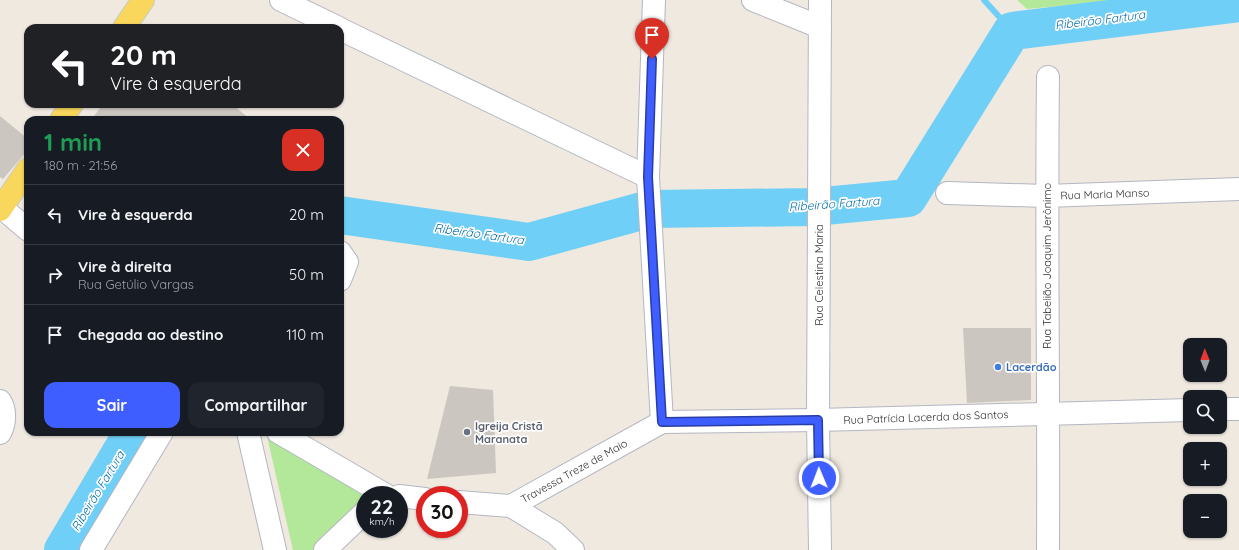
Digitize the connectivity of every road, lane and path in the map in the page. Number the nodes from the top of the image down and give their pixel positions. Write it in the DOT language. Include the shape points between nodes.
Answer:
graph roads {
  1 [pos="143,0"];
  2 [pos="281,0"];
  3 [pos="654,0"];
  4 [pos="753,0"];
  5 [pos="820,0"];
  6 [pos="127,24"];
  7 [pos="331,24"];
  8 [pos="820,26"];
  9 [pos="344,31"];
  10 [pos="1048,78"];
  11 [pos="24,176"];
  12 [pos="649,184"];
  13 [pos="1239,189"];
  14 [pos="947,193"];
  15 [pos="1046,196"];
  16 [pos="1,208"];
  17 [pos="24,227"];
  18 [pos="344,258"];
  19 [pos="344,270"];
  20 [pos="0,401"];
  21 [pos="1227,409"];
  22 [pos="1239,409"];
  23 [pos="1183,410"];
  24 [pos="1049,413"];
  25 [pos="818,420"];
  26 [pos="662,422"];
  27 [pos="0,433"];
  28 [pos="160,436"];
  29 [pos="249,436"];
  30 [pos="285,436"];
  31 [pos="368,486"];
  32 [pos="468,503"];
  33 [pos="511,506"];
  34 [pos="356,521"];
  35 [pos="91,550"];
  36 [pos="275,550"];
  37 [pos="325,550"];
  38 [pos="573,550"];
  39 [pos="820,550"];
  40 [pos="1048,550"];
  1 -- 6 [label="main road"];
  2 -- 7 [label="street"];
  3 -- 12 [label="street"];
  4 -- 8 [label="street"];
  5 -- 8 [label="street, Rua Celestina Maria"];
  8 -- 25 [label="street, Rua Celestina Maria"];
  9 -- 12 [label="street"];
  10 -- 15 [label="street, Rua Tabelião Joaquim Jerônimo"];
  11 -- 16 [label="main road"];
  12 -- 26 [label="street"];
  13 -- 15 [label="street, Rua Maria Manso"];
  14 -- 15 [label="street, Rua Maria Manso"];
  15 -- 24 [label="street, Rua Tabelião Joaquim Jerônimo"];
  16 -- 17 [label="street"];
  18 -- 19 [label="street" via="347,262"];
  20 -- 27 [label="street" via="4,408 3,427"];
  21 -- 22 [label="street"];
  23 -- 24 [label="street, Rua Patrícia Lacerda dos Santos"];
  24 -- 25 [label="street, Rua Patrícia Lacerda dos Santos"];
  24 -- 40 [label="street, Rua Tabelião Joaquim Jerônimo"];
  25 -- 26 [label="street, Rua Patrícia Lacerda dos Santos"];
  25 -- 39 [label="street, Rua Celestina Maria"];
  26 -- 33 [label="street, Travessa Treze de Maio"];
  28 -- 35 [label="street"];
  29 -- 36 [label="street"];
  30 -- 31 [label="street"];
  32 -- 33 [label="street, Travessa Treze de Maio"];
  33 -- 38 [label="street" via="555,533"];
  34 -- 37 [label="street"];
}
